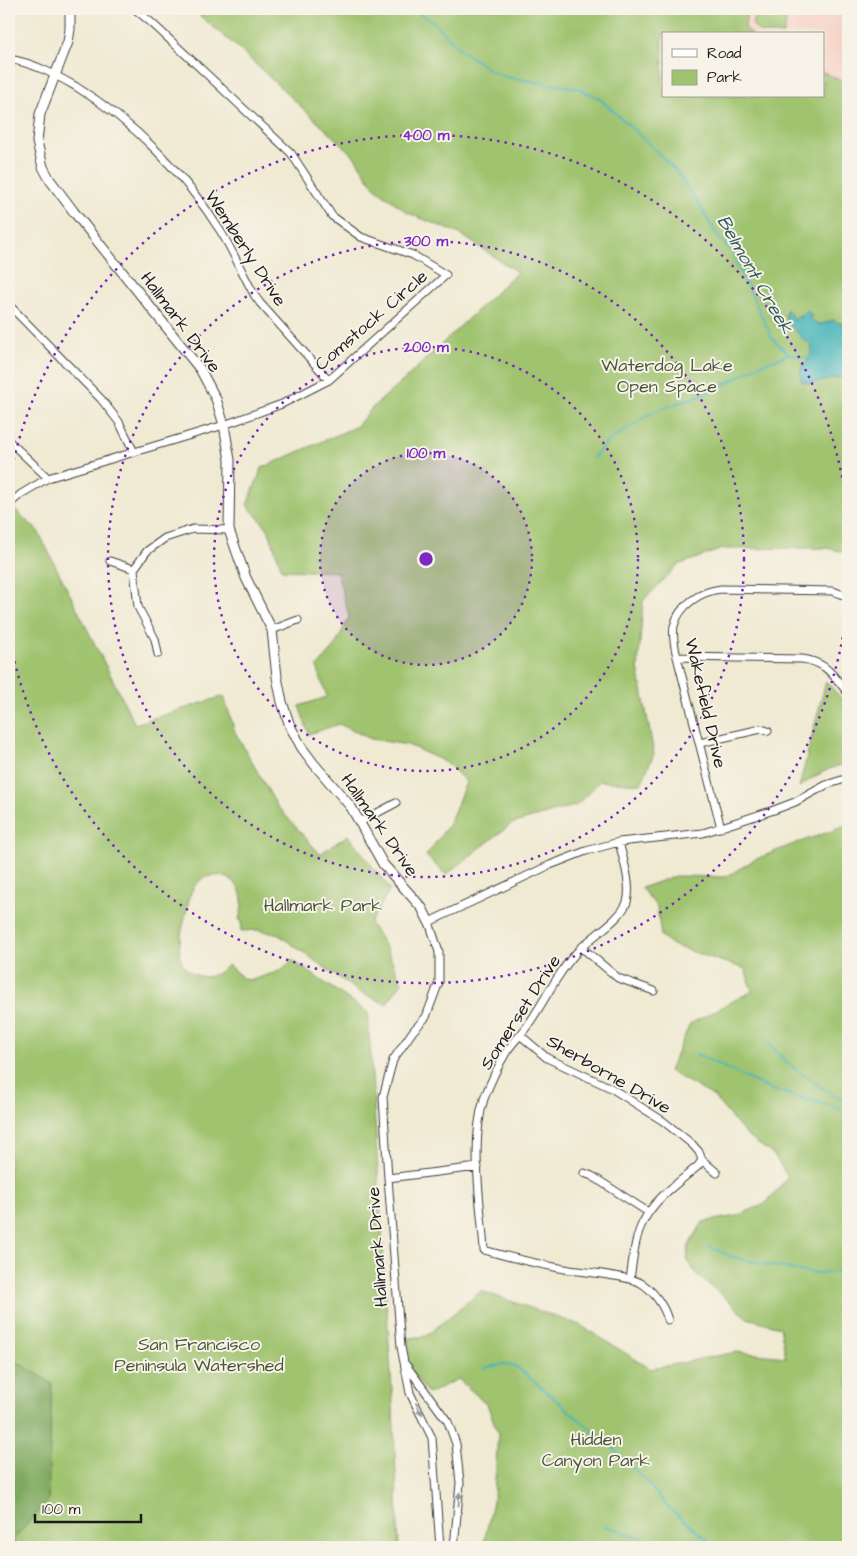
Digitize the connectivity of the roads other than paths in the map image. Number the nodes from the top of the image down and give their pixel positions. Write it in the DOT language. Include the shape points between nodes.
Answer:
graph roads {
  1 [pos="70,9"];
  2 [pos="135,9"];
  3 [pos="9,59"];
  4 [pos="56,75"];
  5 [pos="9,305"];
  6 [pos="329,380"];
  7 [pos="224,425"];
  8 [pos="9,441"];
  9 [pos="134,452"];
  10 [pos="48,478"];
  11 [pos="12,502"];
  12 [pos="229,530"];
  13 [pos="110,561"];
  14 [pos="134,569"];
  15 [pos="848,598"];
  16 [pos="298,620"];
  17 [pos="272,630"];
  18 [pos="158,654"];
  19 [pos="677,658"];
  20 [pos="848,693"];
  21 [pos="768,731"];
  22 [pos="700,743"];
  23 [pos="848,778"];
  24 [pos="396,803"];
  25 [pos="360,822"];
  26 [pos="721,828"];
  27 [pos="619,842"];
  28 [pos="429,922"];
  29 [pos="581,947"];
  30 [pos="654,991"];
  31 [pos="520,1035"];
  32 [pos="702,1160"];
  33 [pos="478,1167"];
  34 [pos="584,1173"];
  35 [pos="717,1173"];
  36 [pos="388,1178"];
  37 [pos="648,1212"];
  38 [pos="630,1280"];
  39 [pos="668,1320"];
  40 [pos="404,1363"];
  41 [pos="440,1547"];
  42 [pos="454,1547"];
  1 -- 4 [label="street, Hallmark Drive" via="68,42"];
  2 -- 6 [label="street, Comstock Circle" via="291,152 332,216 360,237 413,255 446,275"];
  3 -- 4 [label="street, Wemberly Drive" via="32,64"];
  4 -- 6 [label="street, Wemberly Drive" via="118,116 169,164 222,233 255,296"];
  4 -- 7 [label="street, Hallmark Drive" via="45,99 39,124 37,142 43,166 74,212 200,369 216,399"];
  5 -- 9 [label="street" via="101,399 119,422"];
  6 -- 7 [label="street, Comstock Circle" via="282,404"];
  7 -- 9 [label="street, Comstock Circle"];
  7 -- 12 [label="street, Hallmark Drive" via="230,460"];
  8 -- 10 [label="street"];
  9 -- 10 [label="street, Comstock Circle"];
  10 -- 11 [label="street, Comstock Circle"];
  12 -- 14 [label="street" via="193,529 165,538 148,551"];
  12 -- 17 [label="street, Hallmark Drive" via="246,578"];
  13 -- 14 [label="street"];
  14 -- 18 [label="street" via="138,607 155,639"];
  15 -- 19 [label="street, Wakefield Drive" via="833,591 721,589 706,592 692,600 678,616 674,627"];
  16 -- 17 [label="street"];
  17 -- 25 [label="street, Hallmark Drive" via="280,694 290,726 302,748"];
  19 -- 20 [label="street" via="814,660 830,672"];
  19 -- 22 [label="street, Wakefield Drive"];
  21 -- 22 [label="street" via="761,729"];
  22 -- 26 [label="street, Wakefield Drive"];
  23 -- 26 [label="street" via="826,785 795,802"];
  24 -- 25 [label="street"];
  25 -- 28 [label="street, Hallmark Drive" via="383,864 422,908"];
  26 -- 27 [label="street" via="703,833"];
  27 -- 28 [label="street" via="550,865"];
  27 -- 29 [label="street, Somerset Drive" via="629,888 627,903 613,921"];
  28 -- 36 [label="street, Hallmark Drive" via="440,952 439,982 426,1017 393,1060 383,1097"];
  29 -- 30 [label="street" via="618,978"];
  29 -- 31 [label="street, Somerset Drive" via="556,978"];
  31 -- 32 [label="street, Sherborne Drive" via="547,1058 611,1088 663,1121 692,1144"];
  31 -- 33 [label="street, Somerset Drive" via="506,1052 484,1100 479,1120"];
  32 -- 35 [label="street, Sherborne Drive"];
  32 -- 37 [label="street"];
  33 -- 36 [label="street"];
  33 -- 38 [label="street, Somerset Drive" via="484,1250"];
  34 -- 37 [label="street"];
  36 -- 40 [label="street, Hallmark Drive"];
  37 -- 38 [label="street" via="636,1241"];
  38 -- 39 [label="street" via="641,1283 651,1292 664,1308"];
  40 -- 41 [label="street, Hallmark Drive, one-way" via="410,1392 432,1438"];
  42 -- 40 [label="street, Hallmark Drive, one-way" via="460,1483 456,1444 448,1422"];
}
